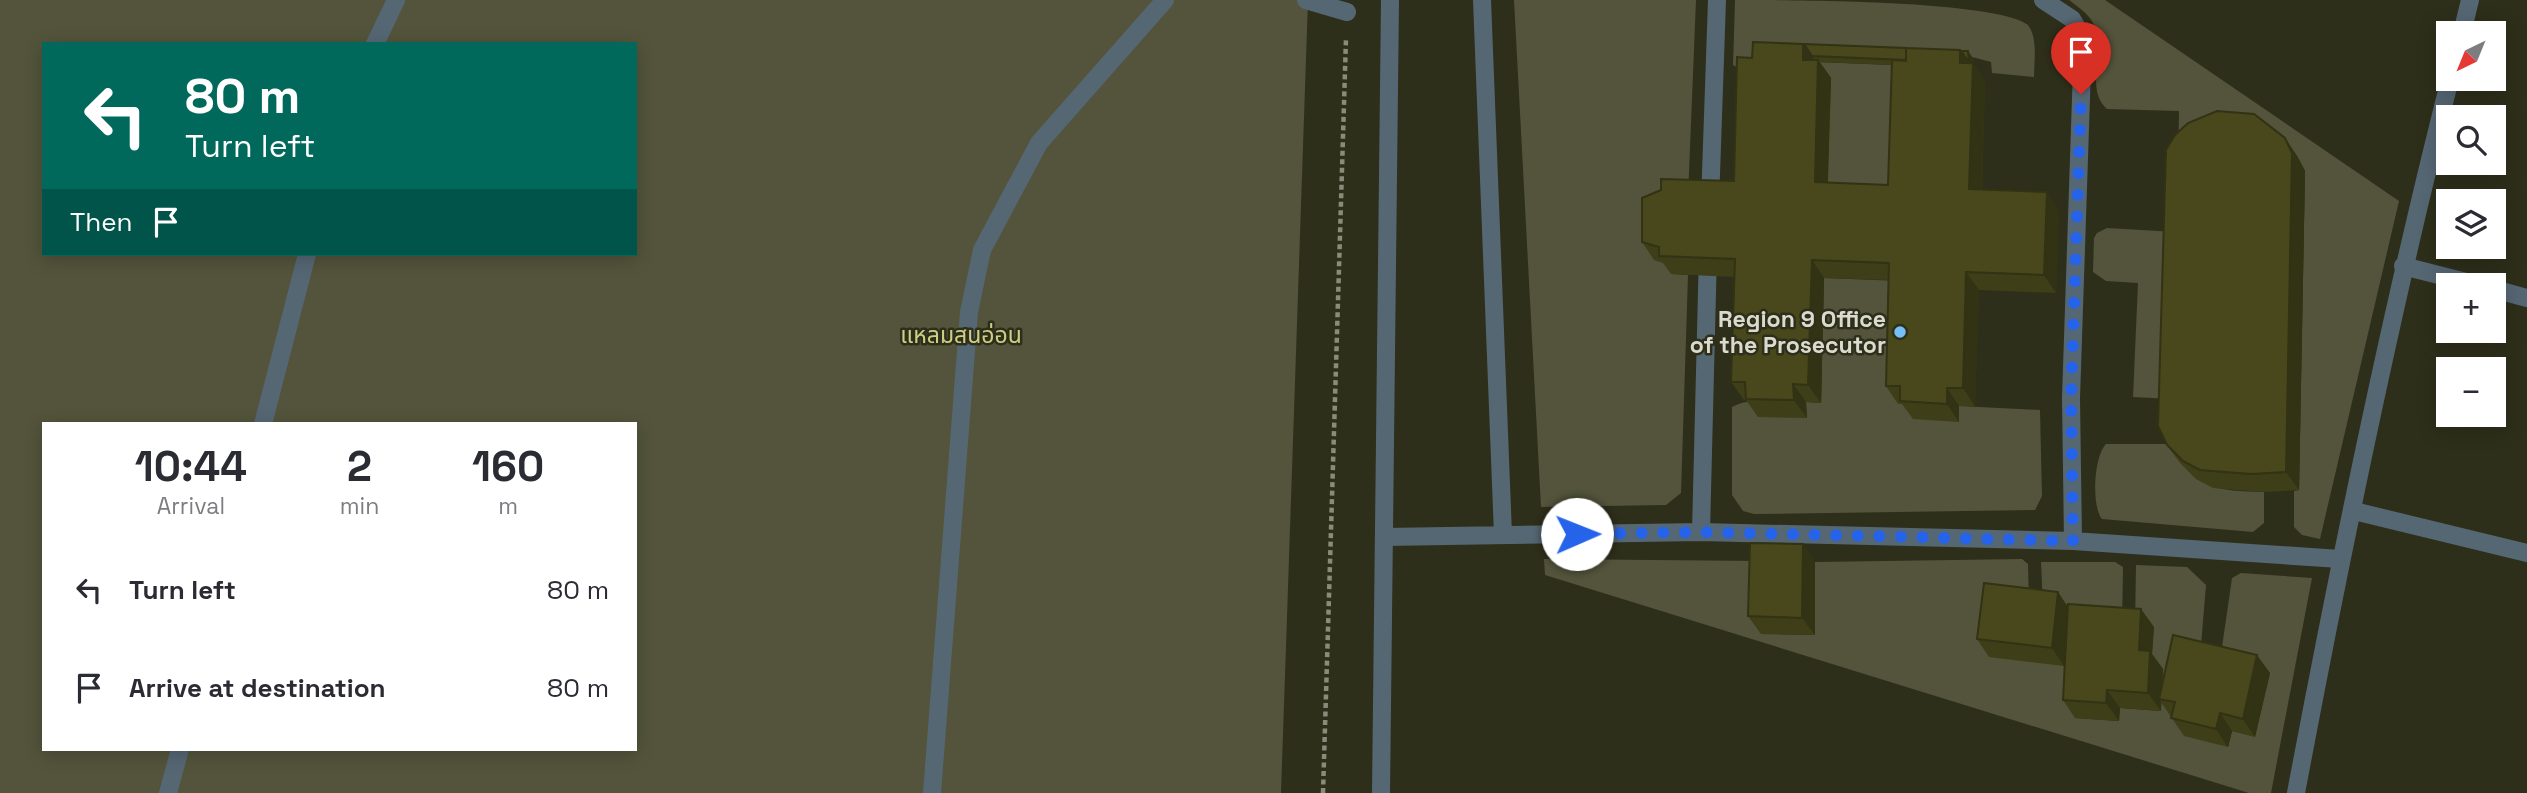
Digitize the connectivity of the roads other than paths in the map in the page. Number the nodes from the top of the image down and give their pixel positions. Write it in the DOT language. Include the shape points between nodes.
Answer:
graph roads {
  1 [pos="396,0"];
  2 [pos="1165,0"];
  3 [pos="1306,0"];
  4 [pos="1390,0"];
  5 [pos="1482,0"];
  6 [pos="1717,0"];
  7 [pos="2043,0"];
  8 [pos="2470,0"];
  9 [pos="1347,12"];
  10 [pos="2465,21"];
  11 [pos="376,42"];
  12 [pos="2447,91"];
  13 [pos="306,256"];
  14 [pos="2403,266"];
  15 [pos="2436,274"];
  16 [pos="2506,292"];
  17 [pos="2527,298"];
  18 [pos="264,422"];
  19 [pos="2354,512"];
  20 [pos="1701,532"];
  21 [pos="1503,535"];
  22 [pos="1384,537"];
  23 [pos="2073,541"];
  24 [pos="2527,553"];
  25 [pos="2340,559"];
  26 [pos="179,751"];
  27 [pos="168,793"];
  28 [pos="932,793"];
  29 [pos="1381,793"];
  30 [pos="2296,793"];
  1 -- 11 [label="street"];
  2 -- 28 [label="street" via="1038,143 982,250 969,312"];
  3 -- 9 [label="street"];
  4 -- 22 [label="street"];
  5 -- 21 [label="street"];
  6 -- 20 [label="street"];
  7 -- 23 [label="street" via="2072,19 2083,38 2071,398"];
  8 -- 10 [label="street"];
  12 -- 14 [label="street"];
  13 -- 18 [label="street"];
  14 -- 15 [label="street"];
  14 -- 19 [label="street"];
  16 -- 17 [label="street"];
  19 -- 24 [label="street"];
  19 -- 25 [label="street"];
  20 -- 21 [label="street"];
  20 -- 23 [label="street"];
  21 -- 22 [label="street"];
  22 -- 29 [label="street"];
  23 -- 25 [label="street"];
  25 -- 30 [label="street"];
  26 -- 27 [label="street"];
}
